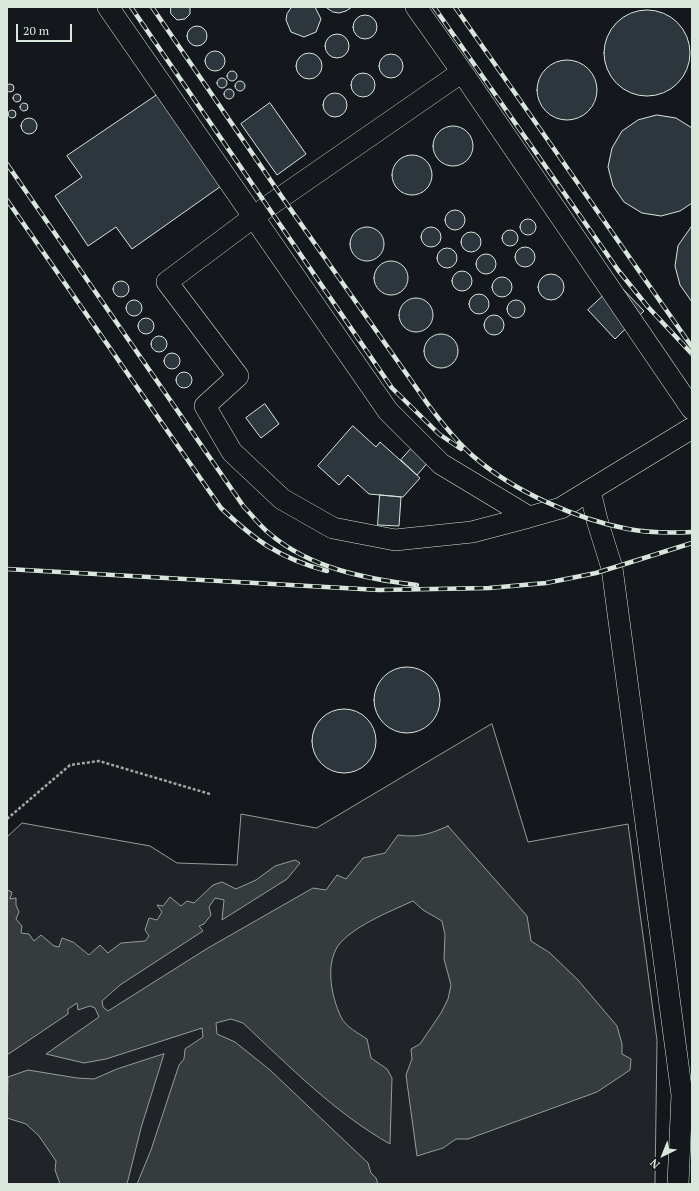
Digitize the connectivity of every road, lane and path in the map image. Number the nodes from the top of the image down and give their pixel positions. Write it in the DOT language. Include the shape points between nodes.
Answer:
graph roads {
  1 [pos="108,7"];
  2 [pos="416,7"];
  3 [pos="462,72"];
  4 [pos="254,217"];
  5 [pos="692,409"];
  6 [pos="692,428"];
  7 [pos="590,491"];
  8 [pos="529,517"];
  9 [pos="210,794"];
  10 [pos="7,819"];
  11 [pos="678,1184"];
  1 -- 4 [label="lane"];
  2 -- 3 [label="lane"];
  3 -- 4 [label="lane"];
  3 -- 5 [label="lane"];
  4 -- 8 [label="lane" via="388,411 441,464"];
  4 -- 8 [label="lane" via="167,282 238,376 205,406 232,452 282,499 333,528 395,540 472,532"];
  6 -- 7 [label="lane"];
  7 -- 8 [label="lane" via="561,508"];
  7 -- 11 [label="lane" via="612,568 681,1087"];
  9 -- 10 [label="path" via="99,761 70,765"];
}
